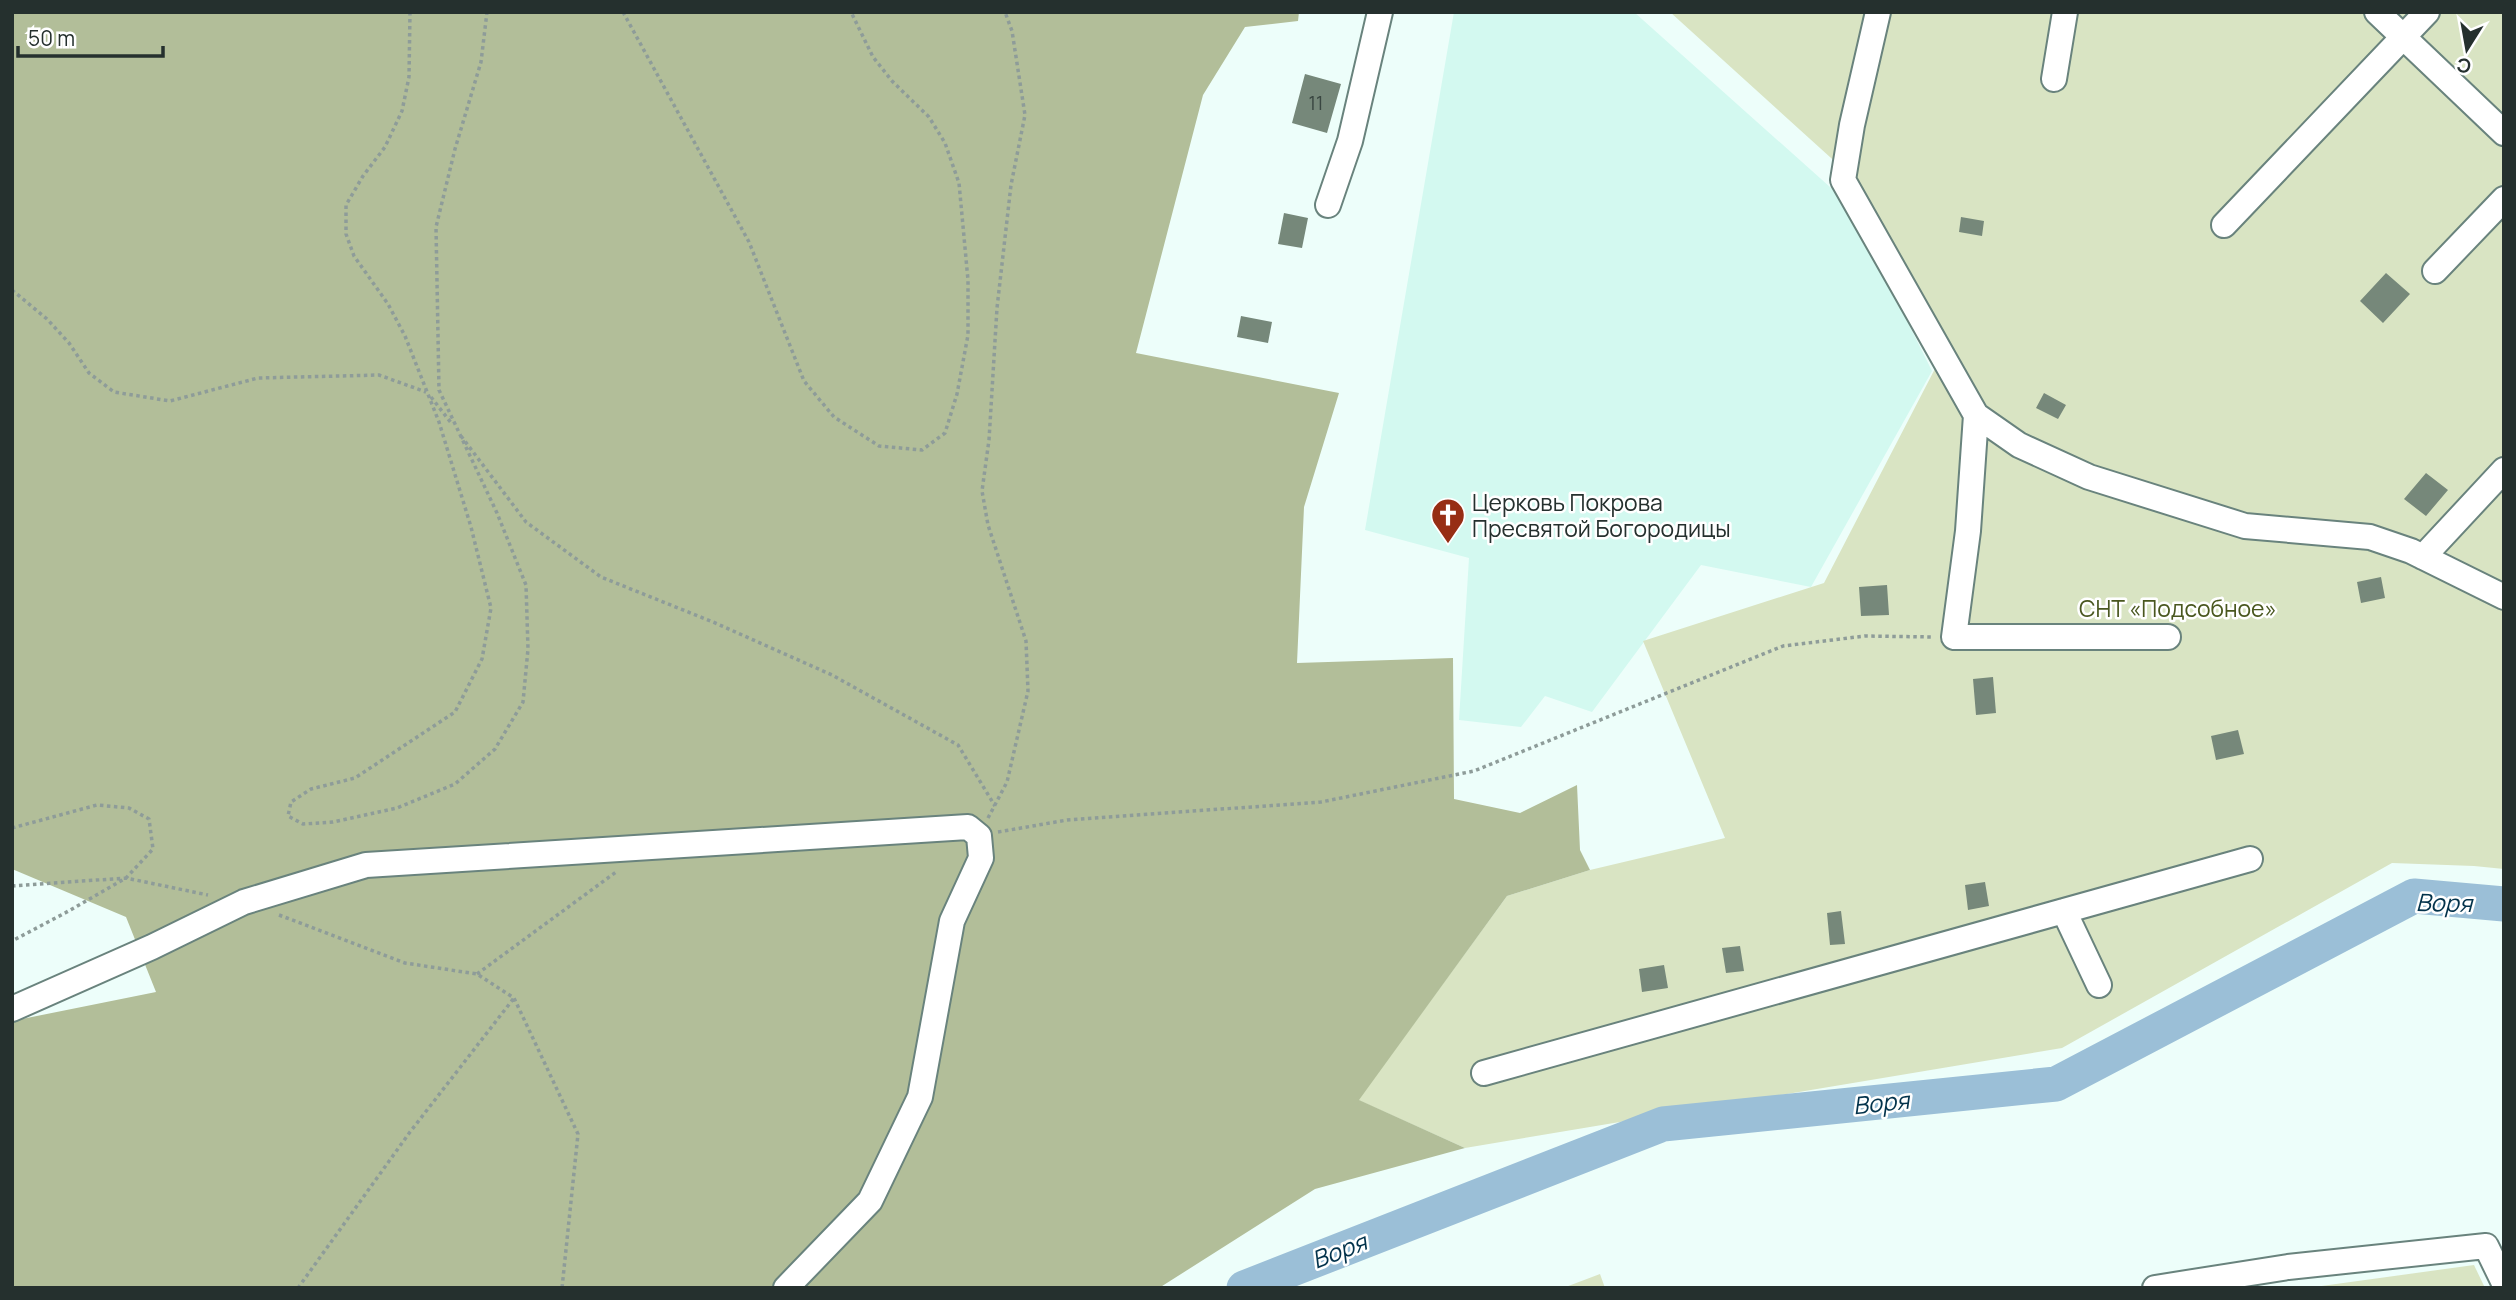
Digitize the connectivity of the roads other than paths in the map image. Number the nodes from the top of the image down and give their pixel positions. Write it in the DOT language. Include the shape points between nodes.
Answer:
graph roads {
  1 [pos="1380,12"];
  2 [pos="1878,12"];
  3 [pos="2065,12"];
  4 [pos="2377,12"];
  5 [pos="2427,12"];
  6 [pos="2403,37"];
  7 [pos="2054,79"];
  8 [pos="2504,133"];
  9 [pos="2504,200"];
  10 [pos="1328,205"];
  11 [pos="2224,225"];
  12 [pos="2435,271"];
  13 [pos="1976,415"];
  14 [pos="2504,470"];
  15 [pos="2423,557"];
  16 [pos="2504,597"];
  17 [pos="2168,637"];
  18 [pos="2250,859"];
  19 [pos="2064,911"];
  20 [pos="2099,985"];
  21 [pos="12,1009"];
  22 [pos="1484,1073"];
  23 [pos="2262,1280"];
  24 [pos="2504,1283"];
  25 [pos="786,1288"];
  26 [pos="2155,1288"];
  1 -- 10 [label="street" via="1350,141"];
  2 -- 13 [label="street" via="1843,180"];
  3 -- 7 [label="street"];
  4 -- 6 [label="street"];
  5 -- 6 [label="street"];
  6 -- 8 [label="street"];
  6 -- 11 [label="street"];
  9 -- 12 [label="street"];
  13 -- 15 [label="street" via="2019,445 2089,477 2245,526 2370,537"];
  13 -- 17 [label="street" via="1954,637"];
  14 -- 15 [label="street"];
  15 -- 16 [label="street"];
  18 -- 19 [label="street"];
  19 -- 20 [label="street"];
  19 -- 22 [label="street"];
  21 -- 25 [label="street" via="244,902 366,865 968,827 979,836 981,858 952,921 920,1097 870,1201"];
  23 -- 24 [label="street" via="2486,1246"];
  23 -- 26 [label="street"];
}
